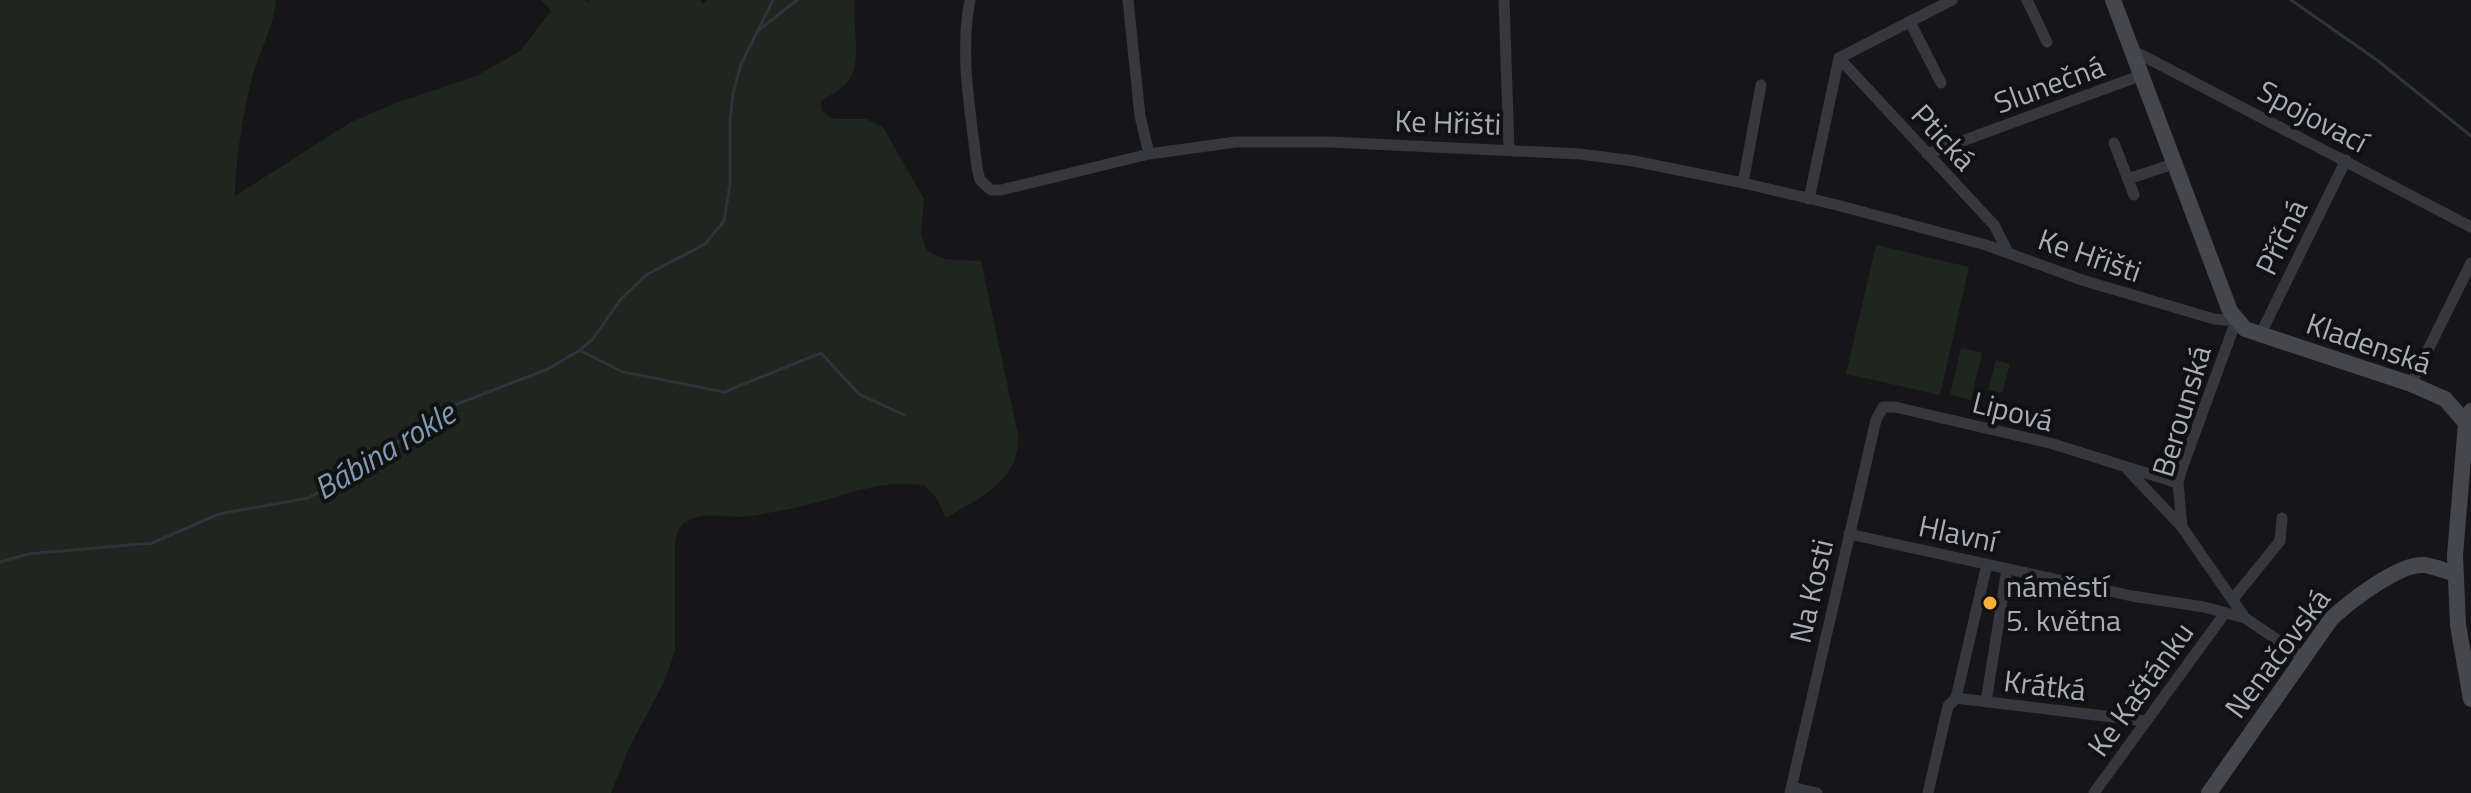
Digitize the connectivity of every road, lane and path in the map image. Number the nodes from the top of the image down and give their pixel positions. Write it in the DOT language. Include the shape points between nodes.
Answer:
graph roads {
  1 [pos="970,0"];
  2 [pos="1128,0"];
  3 [pos="1504,0"];
  4 [pos="1952,0"];
  5 [pos="2027,0"];
  6 [pos="2113,0"];
  7 [pos="1910,22"];
  8 [pos="2047,42"];
  9 [pos="2132,50"];
  10 [pos="1839,58"];
  11 [pos="2142,75"];
  12 [pos="1941,83"];
  13 [pos="1761,85"];
  14 [pos="2114,143"];
  15 [pos="1509,149"];
  16 [pos="1149,154"];
  17 [pos="1927,154"];
  18 [pos="2346,160"];
  19 [pos="2176,163"];
  20 [pos="2128,179"];
  21 [pos="1743,183"];
  22 [pos="2134,195"];
  23 [pos="1809,199"];
  24 [pos="2471,227"];
  25 [pos="2008,252"];
  26 [pos="2471,263"];
  27 [pos="2236,321"];
  28 [pos="2260,335"];
  29 [pos="2411,384"];
  30 [pos="1888,406"];
  31 [pos="2468,417"];
  32 [pos="2125,467"];
  33 [pos="2178,483"];
  34 [pos="2282,518"];
  35 [pos="2182,527"];
  36 [pos="1849,534"];
  37 [pos="1987,564"];
  38 [pos="2007,569"];
  39 [pos="2455,574"];
  40 [pos="2233,599"];
  41 [pos="2225,613"];
  42 [pos="2245,618"];
  43 [pos="2304,658"];
  44 [pos="1956,698"];
  45 [pos="2471,699"];
  46 [pos="1986,702"];
  47 [pos="2145,721"];
  48 [pos="1791,790"];
  49 [pos="1817,793"];
  50 [pos="1928,793"];
  51 [pos="2094,793"];
  52 [pos="2209,793"];
  1 -- 16 [label="street, Ke Hřišti" via="966,65 977,168 985,186 1001,190"];
  2 -- 16 [label="street"];
  3 -- 15 [label="street"];
  4 -- 7 [label="street"];
  5 -- 8 [label="street"];
  6 -- 9 [label="main road"];
  7 -- 10 [label="street"];
  7 -- 12 [label="street"];
  9 -- 11 [label="main road"];
  9 -- 18 [label="street, Spojovací"];
  10 -- 17 [label="street, Ptická"];
  10 -- 23 [label="street"];
  11 -- 17 [label="street, Slunečná"];
  11 -- 19 [label="main road"];
  13 -- 21 [label="street"];
  14 -- 20 [label="street"];
  15 -- 16 [label="street, Ke Hřišti" via="1285,140"];
  15 -- 21 [label="street, Ke Hřišti" via="1634,161"];
  17 -- 25 [label="street, Ptická" via="1994,225"];
  18 -- 24 [label="street, Spojovací"];
  18 -- 28 [label="street, Příčná"];
  19 -- 20 [label="street"];
  19 -- 27 [label="main road"];
  20 -- 22 [label="street"];
  21 -- 23 [label="street, Ke Hřišti"];
  23 -- 25 [label="street, Ke Hřišti"];
  25 -- 27 [label="street, Ke Hřišti" via="2082,280"];
  26 -- 29 [label="street"];
  27 -- 28 [label="main road, Kladenská"];
  27 -- 33 [label="street, Berounská"];
  28 -- 29 [label="main road, Kladenská"];
  29 -- 31 [label="main road, Kladenská" via="2445,399"];
  30 -- 32 [label="street, Lipová" via="2050,443"];
  30 -- 36 [label="street, Na Kosti" via="1876,420"];
  31 -- 39 [label="main road, Kladenská"];
  32 -- 33 [label="street, Lipová"];
  32 -- 35 [label="street, Lipová"];
  33 -- 35 [label="street, Berounská"];
  34 -- 40 [label="street" via="2280,541"];
  35 -- 40 [label="street"];
  36 -- 37 [label="street, Hlavní"];
  36 -- 48 [label="street, Na Kosti"];
  37 -- 38 [label="street, Hlavní"];
  37 -- 44 [label="street"];
  38 -- 41 [label="street, Hlavní"];
  38 -- 46 [label="street"];
  39 -- 43 [label="main road, Nenačovská" via="2421,564 2383,580 2331,619"];
  39 -- 45 [label="main road, Kladenská"];
  40 -- 42 [label="street"];
  41 -- 42 [label="street, Hlavní"];
  41 -- 47 [label="street, Ke Kaštánku"];
  42 -- 43 [label="street"];
  43 -- 52 [label="main road, Nenačovská"];
  44 -- 46 [label="street"];
  44 -- 50 [label="street" via="1948,706"];
  46 -- 47 [label="street, Krátká"];
  47 -- 51 [label="street, Ke Kaštánku"];
  48 -- 49 [label="street"];
}
